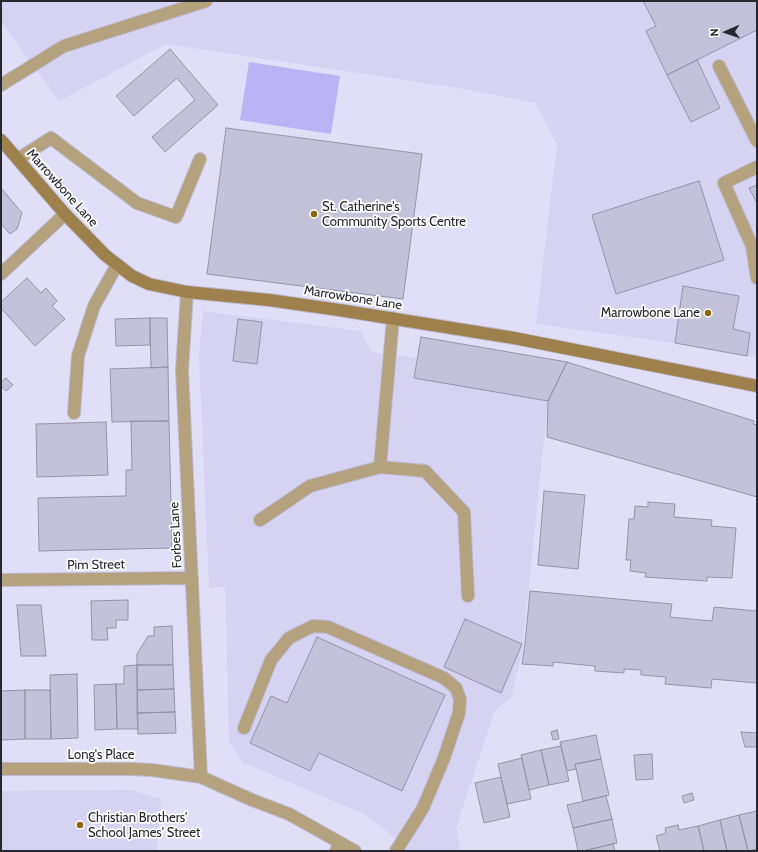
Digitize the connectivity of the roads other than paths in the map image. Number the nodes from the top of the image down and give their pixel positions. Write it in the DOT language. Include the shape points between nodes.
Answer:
graph roads {
  1 [pos="206,1"];
  2 [pos="718,66"];
  3 [pos="1,85"];
  4 [pos="1,140"];
  5 [pos="757,140"];
  6 [pos="18,159"];
  7 [pos="200,160"];
  8 [pos="757,167"];
  9 [pos="65,214"];
  10 [pos="117,265"];
  11 [pos="1,274"];
  12 [pos="757,278"];
  13 [pos="187,292"];
  14 [pos="393,318"];
  15 [pos="757,386"];
  16 [pos="74,413"];
  17 [pos="380,467"];
  18 [pos="260,520"];
  19 [pos="192,578"];
  20 [pos="1,580"];
  21 [pos="468,596"];
  22 [pos="244,728"];
  23 [pos="1,769"];
  24 [pos="201,777"];
  25 [pos="338,847"];
  26 [pos="355,851"];
  27 [pos="396,851"];
  1 -- 3 [label="street" via="64,46"];
  2 -- 5 [label="street"];
  4 -- 6 [label="main road, Marrowbone Lane"];
  6 -- 7 [label="street" via="50,138 137,203 176,217"];
  6 -- 9 [label="main road, Marrowbone Lane"];
  8 -- 12 [label="street" via="724,183 752,246"];
  9 -- 10 [label="main road, Marrowbone Lane"];
  9 -- 11 [label="street"];
  10 -- 13 [label="main road, Marrowbone Lane" via="132,276 150,284"];
  10 -- 16 [label="street" via="94,306 78,356"];
  13 -- 14 [label="main road, Marrowbone Lane" via="269,300"];
  13 -- 19 [label="street, Forbes Lane" via="182,370"];
  14 -- 15 [label="main road, Marrowbone Lane" via="514,338"];
  14 -- 17 [label="street"];
  17 -- 18 [label="street" via="310,486"];
  17 -- 21 [label="street" via="425,471 464,512"];
  19 -- 20 [label="street, Pim Street"];
  19 -- 24 [label="street, Forbes Lane"];
  22 -- 27 [label="street" via="271,660 289,638 313,626 328,627 444,678 456,688 460,699 459,713 423,808"];
  23 -- 24 [label="street, Long's Place" via="133,769"];
  24 -- 25 [label="street, Long's Place" via="289,814"];
  25 -- 26 [label="street, Long's Place"];
}
